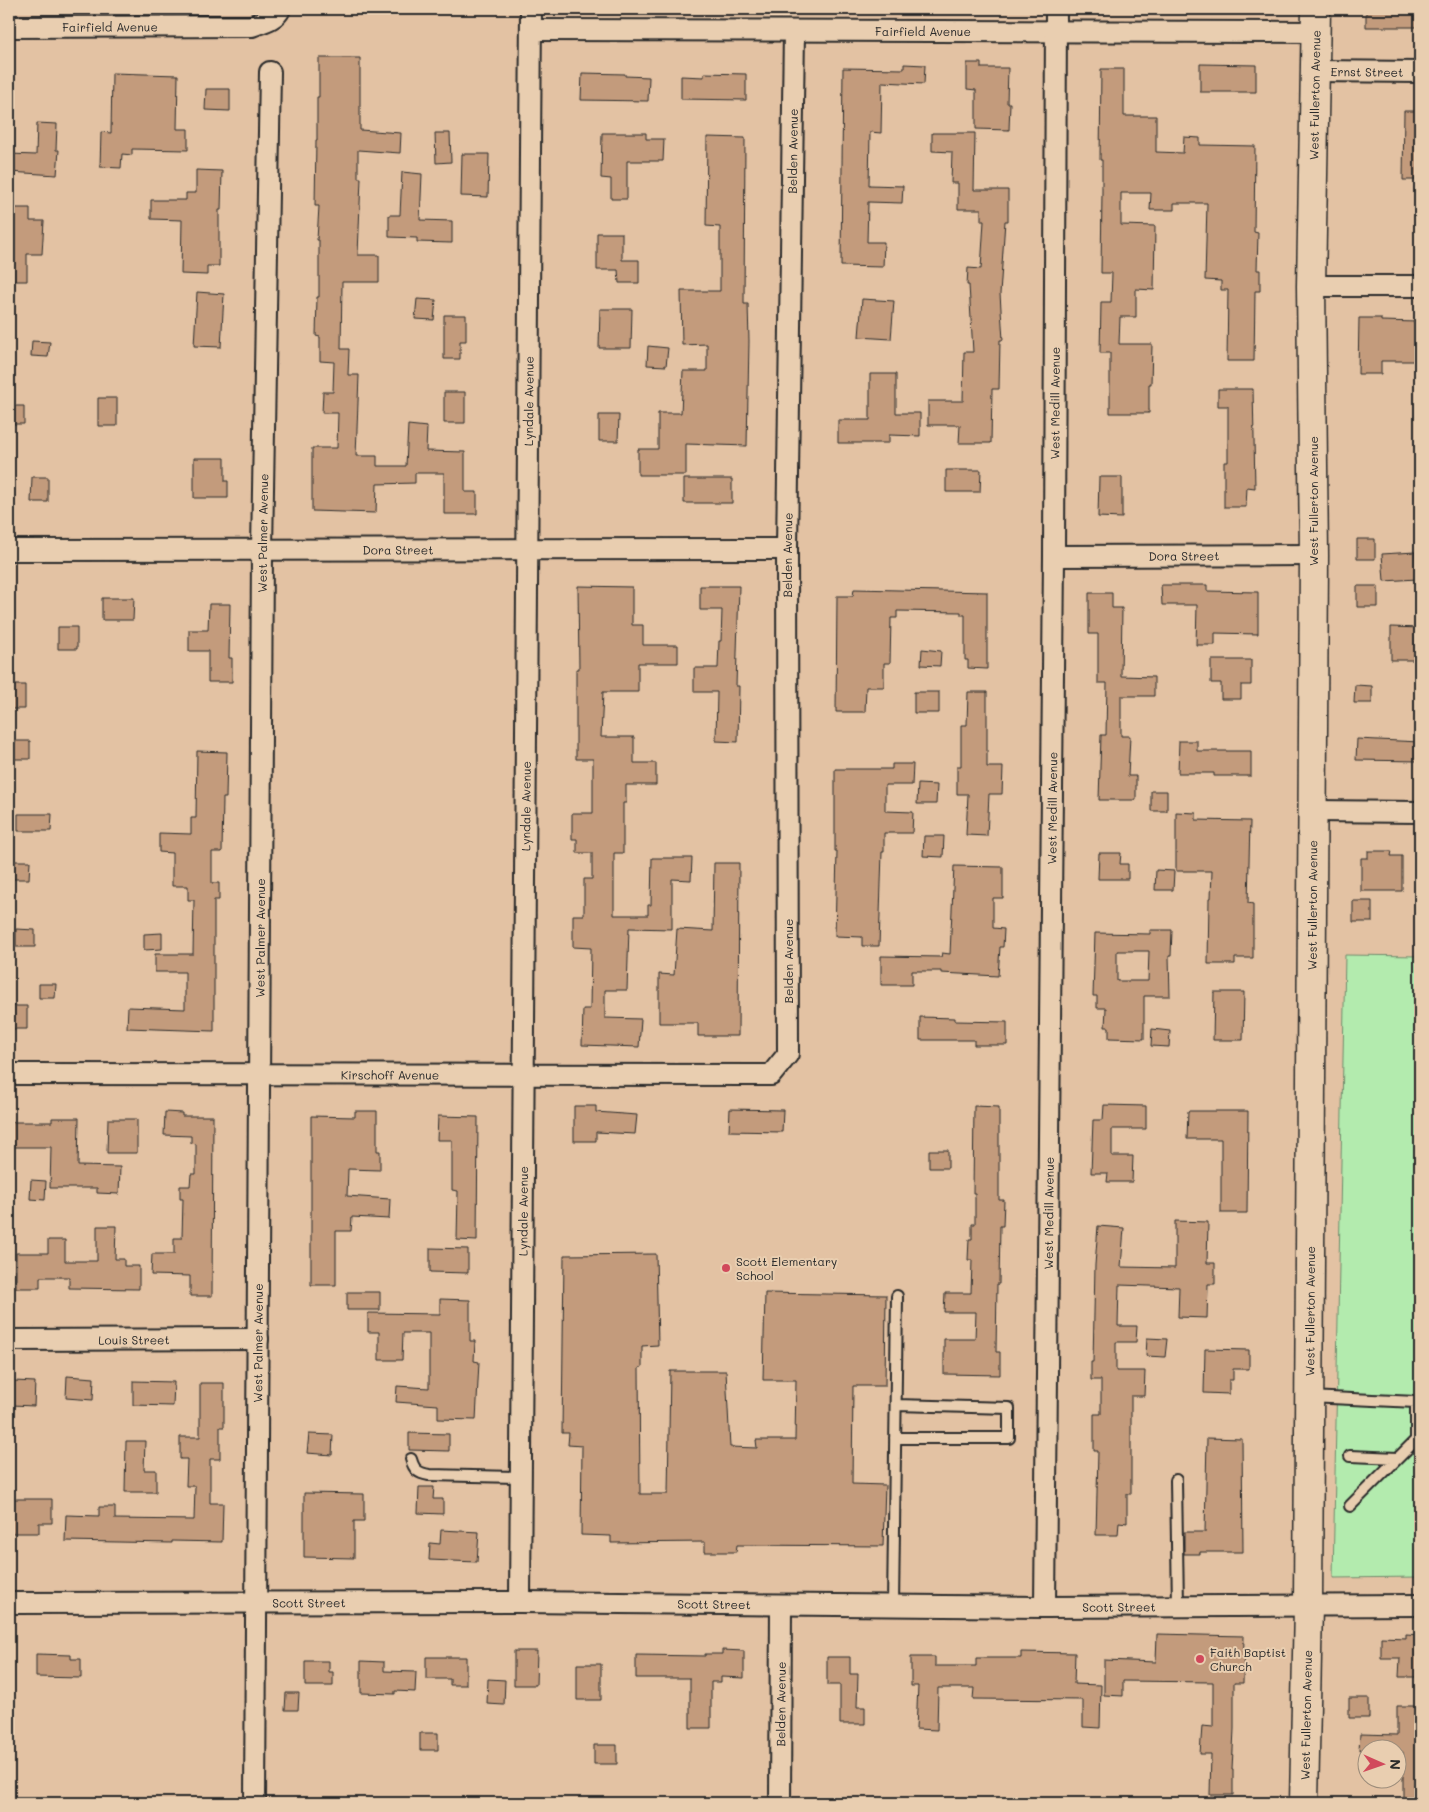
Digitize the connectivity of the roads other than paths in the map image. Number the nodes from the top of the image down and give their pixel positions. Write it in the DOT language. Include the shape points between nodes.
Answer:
graph roads {
  1 [pos="532,9"];
  2 [pos="1056,9"];
  3 [pos="276,14"];
  4 [pos="1316,20"];
  5 [pos="9,27"];
  6 [pos="531,30"];
  7 [pos="794,31"];
  8 [pos="1056,31"];
  9 [pos="1314,71"];
  10 [pos="270,72"];
  11 [pos="1420,72"];
  12 [pos="1311,286"];
  13 [pos="1420,286"];
  14 [pos="527,549"];
  15 [pos="787,549"];
  16 [pos="9,550"];
  17 [pos="262,550"];
  18 [pos="1314,555"];
  19 [pos="1054,556"];
  20 [pos="1312,811"];
  21 [pos="1420,812"];
  22 [pos="9,1074"];
  23 [pos="524,1074"];
  24 [pos="259,1075"];
  25 [pos="771,1075"];
  26 [pos="897,1296"];
  27 [pos="258,1339"];
  28 [pos="9,1340"];
  29 [pos="1308,1397"];
  30 [pos="896,1405"];
  31 [pos="1418,1425"];
  32 [pos="896,1438"];
  33 [pos="1350,1456"];
  34 [pos="1398,1458"];
  35 [pos="411,1459"];
  36 [pos="521,1477"];
  37 [pos="1176,1480"];
  38 [pos="1350,1506"];
  39 [pos="256,1602"];
  40 [pos="520,1602"];
  41 [pos="9,1603"];
  42 [pos="781,1605"];
  43 [pos="1308,1605"];
  44 [pos="1420,1605"];
  45 [pos="893,1606"];
  46 [pos="1178,1606"];
  47 [pos="1045,1607"];
  48 [pos="255,1803"];
  49 [pos="780,1803"];
  50 [pos="1304,1803"];
  1 -- 6 [label="street, Lyndale Avenue"];
  2 -- 8 [label="street, West Medill Avenue"];
  3 -- 5 [label="street, Fairfield Avenue" via="252,26"];
  4 -- 8 [label="street, Fairfield Avenue"];
  4 -- 9 [label="street, West Fullerton Avenue"];
  6 -- 7 [label="street, Fairfield Avenue"];
  6 -- 14 [label="street, Lyndale Avenue"];
  7 -- 8 [label="street, Fairfield Avenue"];
  7 -- 15 [label="street, Belden Avenue"];
  8 -- 19 [label="street, West Medill Avenue"];
  9 -- 11 [label="street, Ernst Street"];
  9 -- 12 [label="street, West Fullerton Avenue"];
  10 -- 17 [label="street, West Palmer Avenue"];
  12 -- 13 [label="street"];
  12 -- 18 [label="street, West Fullerton Avenue"];
  14 -- 15 [label="street, Dora Street"];
  14 -- 17 [label="street, Dora Street"];
  14 -- 23 [label="street, Lyndale Avenue"];
  15 -- 25 [label="street, Belden Avenue" via="788,1054"];
  16 -- 17 [label="street, Dora Street"];
  17 -- 24 [label="street, West Palmer Avenue"];
  18 -- 19 [label="street, Dora Street"];
  18 -- 20 [label="street, West Fullerton Avenue"];
  19 -- 47 [label="street, West Medill Avenue"];
  20 -- 21 [label="street"];
  20 -- 29 [label="street, West Fullerton Avenue"];
  22 -- 24 [label="street, Kirschoff Avenue"];
  23 -- 24 [label="street, Kirschoff Avenue"];
  23 -- 25 [label="street, Kirschoff Avenue"];
  23 -- 36 [label="street, Lyndale Avenue"];
  24 -- 27 [label="street, West Palmer Avenue"];
  26 -- 30 [label="lane"];
  27 -- 28 [label="street, Louis Street"];
  27 -- 39 [label="street, West Palmer Avenue"];
  29 -- 31 [label="lane" via="1416,1402"];
  29 -- 43 [label="street, West Fullerton Avenue"];
  30 -- 32 [label="lane"];
  30 -- 32 [label="lane" via="1009,1408 1009,1438"];
  31 -- 34 [label="lane" via="1416,1440"];
  32 -- 45 [label="lane"];
  33 -- 34 [label="lane"];
  34 -- 38 [label="lane"];
  35 -- 36 [label="lane" via="414,1468 429,1475"];
  36 -- 40 [label="street, Lyndale Avenue"];
  37 -- 46 [label="lane"];
  39 -- 40 [label="street, Scott Street"];
  39 -- 41 [label="street, Scott Street"];
  39 -- 48 [label="street, West Palmer Avenue"];
  40 -- 42 [label="street, Scott Street"];
  42 -- 45 [label="street, Scott Street"];
  42 -- 49 [label="street, Belden Avenue"];
  43 -- 44 [label="street, Scott Street"];
  43 -- 46 [label="street, Scott Street"];
  43 -- 50 [label="street, West Fullerton Avenue"];
  45 -- 47 [label="street, Scott Street"];
  46 -- 47 [label="street, Scott Street"];
}
